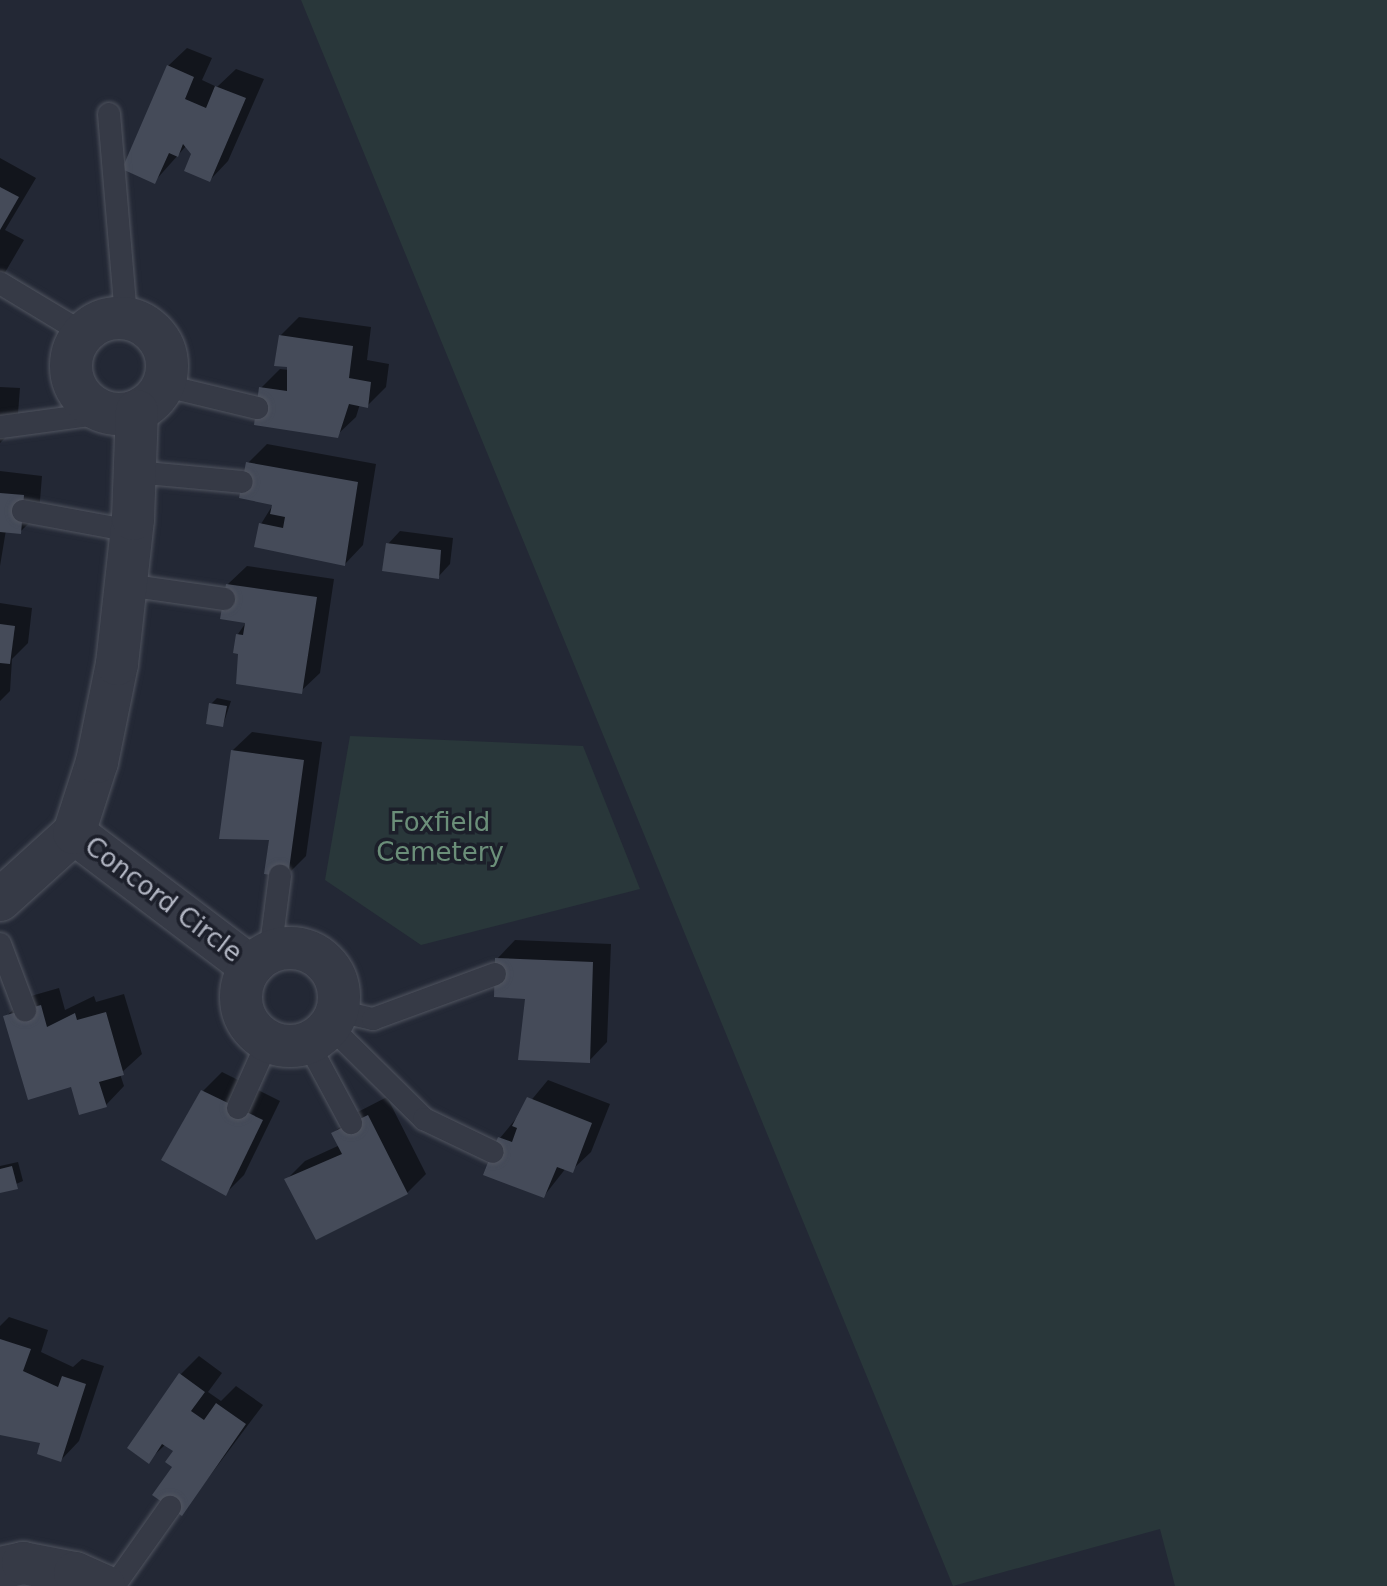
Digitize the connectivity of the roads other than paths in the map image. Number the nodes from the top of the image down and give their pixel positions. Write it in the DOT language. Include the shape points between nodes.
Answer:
graph roads {
  1 [pos="109,114"];
  2 [pos="0,283"];
  3 [pos="126,318"];
  4 [pos="83,333"];
  5 [pos="135,403"];
  6 [pos="257,408"];
  7 [pos="1,427"];
  8 [pos="135,472"];
  9 [pos="242,482"];
  10 [pos="23,511"];
  11 [pos="131,531"];
  12 [pos="126,585"];
  13 [pos="224,599"];
  14 [pos="74,833"];
  15 [pos="280,876"];
  16 [pos="0,900"];
  17 [pos="0,944"];
  18 [pos="261,960"];
  19 [pos="495,974"];
  20 [pos="25,1010"];
  21 [pos="311,1031"];
  22 [pos="238,1108"];
  23 [pos="351,1123"];
  24 [pos="493,1152"];
  25 [pos="170,1507"];
  26 [pos="0,1568"];
  27 [pos="104,1586"];
  28 [pos="114,1586"];
  1 -- 3 [label="lane"];
  2 -- 4 [label="lane"];
  3 -- 4 [label="street" via="96,323"];
  3 -- 5 [label="street" via="154,332 167,360"];
  4 -- 5 [label="street" via="72,355 72,379 79,394"];
  5 -- 6 [label="lane"];
  5 -- 7 [label="lane"];
  5 -- 8 [label="street"];
  8 -- 9 [label="lane"];
  8 -- 11 [label="street"];
  10 -- 11 [label="lane"];
  11 -- 12 [label="street"];
  12 -- 13 [label="lane"];
  12 -- 14 [label="street" via="97,762"];
  14 -- 16 [label="street"];
  14 -- 18 [label="street, Concord Circle"];
  15 -- 18 [label="lane"];
  17 -- 20 [label="lane"];
  18 -- 21 [label="street, Concord Circle" via="241,995 249,1025"];
  18 -- 21 [label="street, Concord Circle" via="297,948 327,963 338,986"];
  19 -- 21 [label="lane" via="373,1019"];
  21 -- 22 [label="lane"];
  21 -- 23 [label="lane"];
  21 -- 24 [label="lane" via="424,1119"];
  25 -- 28 [label="lane"];
  26 -- 27 [label="street" via="23,1563 75,1573"];
}
